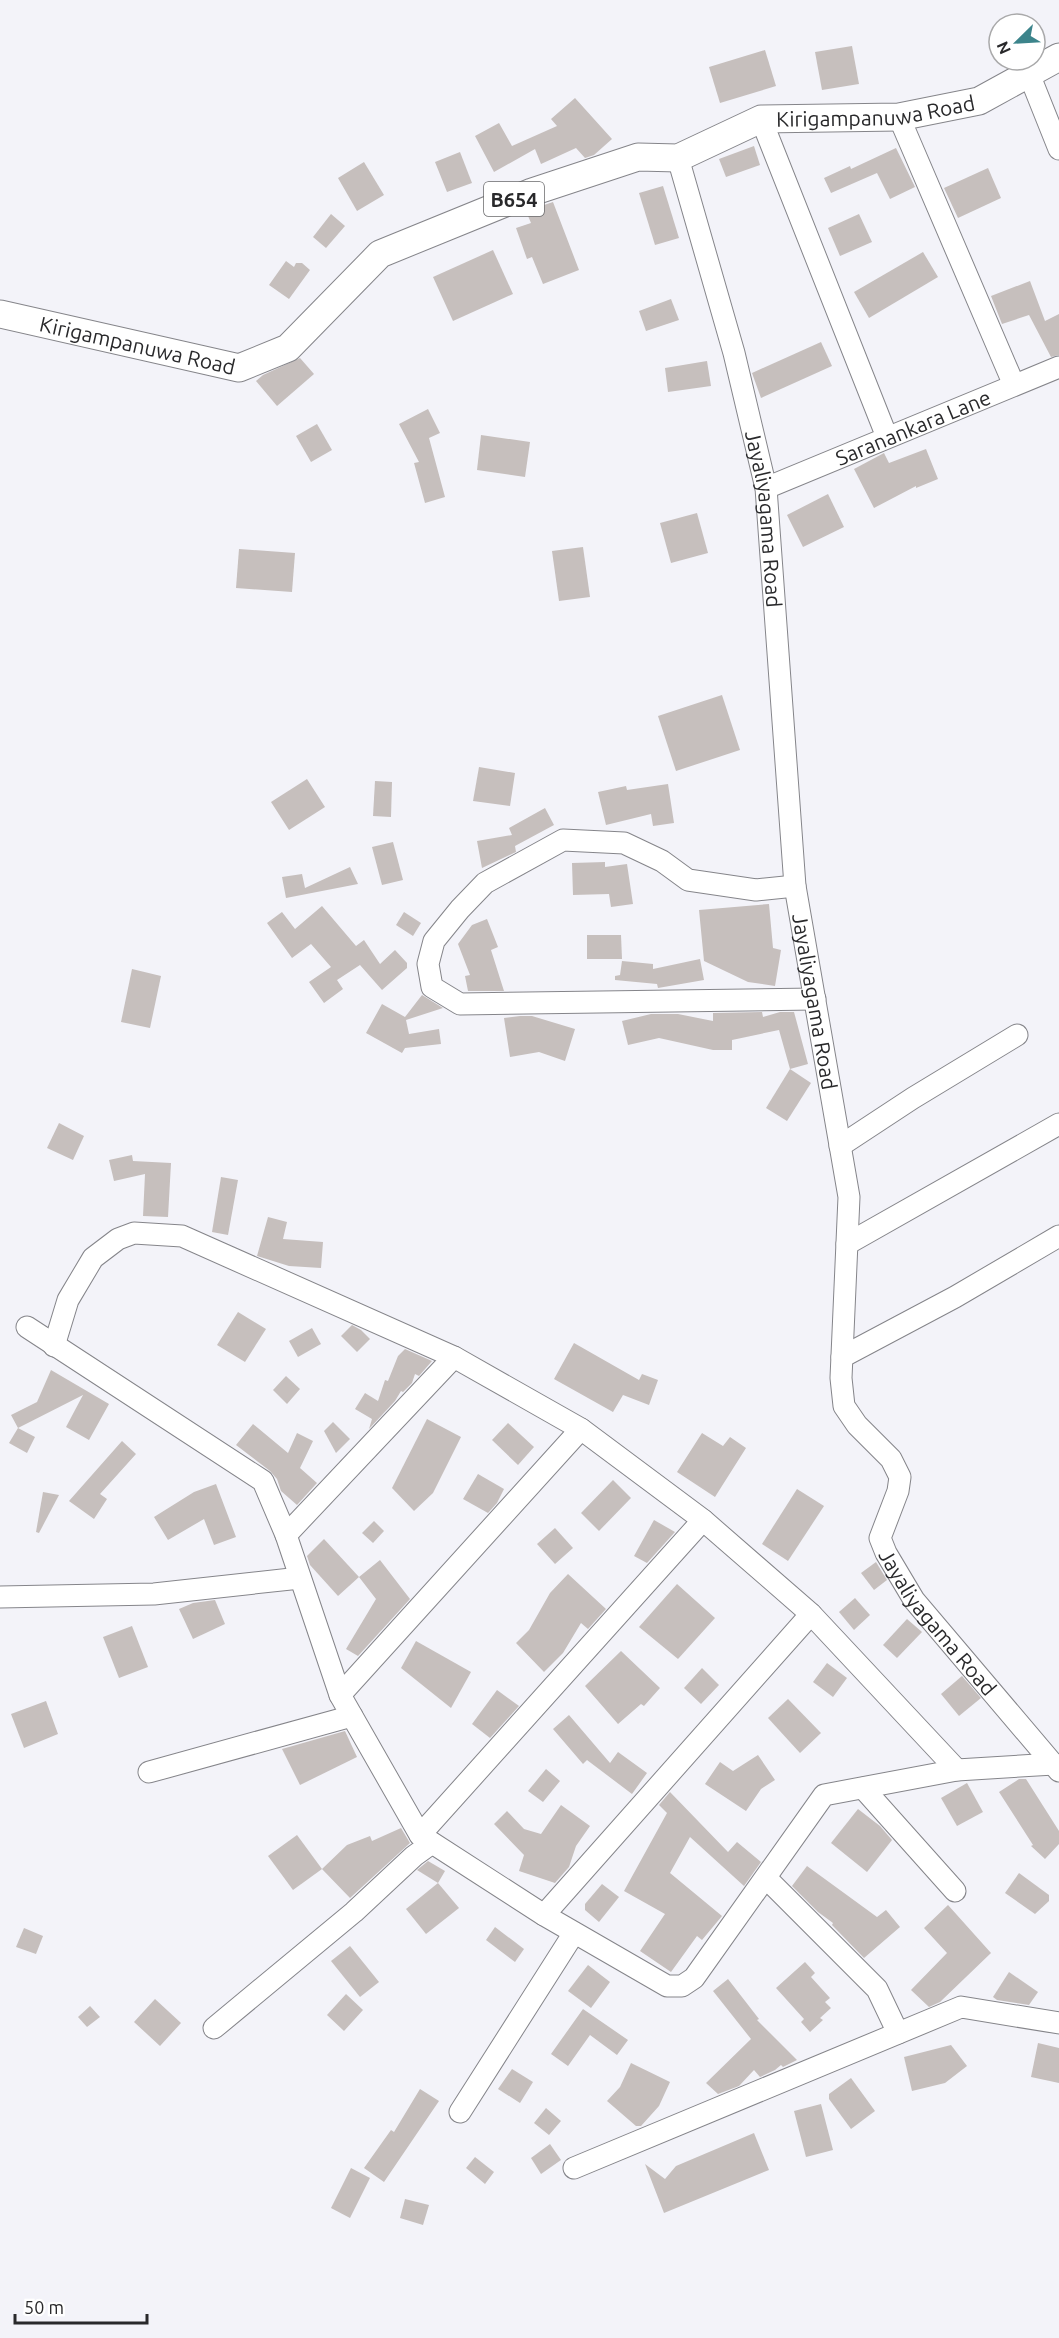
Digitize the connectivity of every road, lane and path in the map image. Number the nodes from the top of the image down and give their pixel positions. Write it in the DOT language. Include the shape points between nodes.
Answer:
graph roads {
  1 [pos="1059,57"];
  2 [pos="1029,74"];
  3 [pos="899,117"];
  4 [pos="761,119"];
  5 [pos="1059,149"];
  6 [pos="678,158"];
  7 [pos="0,314"];
  8 [pos="1059,367"];
  9 [pos="1014,385"];
  10 [pos="887,437"];
  11 [pos="766,488"];
  12 [pos="795,886"];
  13 [pos="815,999"];
  14 [pos="1017,1035"];
  15 [pos="1059,1124"];
  16 [pos="840,1146"];
  17 [pos="1059,1236"];
  18 [pos="847,1244"];
  19 [pos="27,1327"];
  20 [pos="54,1346"];
  21 [pos="454,1357"];
  22 [pos="842,1357"];
  23 [pos="581,1429"];
  24 [pos="704,1520"];
  25 [pos="286,1535"];
  26 [pos="300,1578"];
  27 [pos="0,1597"];
  28 [pos="811,1614"];
  29 [pos="340,1695"];
  30 [pos="352,1716"];
  31 [pos="1056,1767"];
  32 [pos="957,1770"];
  33 [pos="149,1772"];
  34 [pos="863,1788"];
  35 [pos="426,1839"];
  36 [pos="766,1878"];
  37 [pos="955,1891"];
  38 [pos="544,1916"];
  39 [pos="574,1933"];
  40 [pos="1059,2023"];
  41 [pos="214,2028"];
  42 [pos="898,2033"];
  43 [pos="460,2112"];
  44 [pos="574,2168"];
  1 -- 2 [label="main road, Kirigampanuwa Road / B654"];
  2 -- 3 [label="main road, Kirigampanuwa Road / B654" via="979,101"];
  2 -- 5 [label="street"];
  3 -- 4 [label="main road, Kirigampanuwa Road / B654"];
  3 -- 9 [label="street"];
  4 -- 6 [label="main road, Kirigampanuwa Road / B654"];
  4 -- 10 [label="street"];
  6 -- 7 [label="main road, Kirigampanuwa Road / B654" via="638,157 532,192 380,254 288,348 239,368"];
  6 -- 11 [label="street, Jayaliyagama Road" via="734,352"];
  8 -- 9 [label="street, Saranankara Lane"];
  9 -- 10 [label="street, Saranankara Lane"];
  10 -- 11 [label="street, Saranankara Lane"];
  11 -- 12 [label="street, Jayaliyagama Road"];
  12 -- 13 [label="street, Jayaliyagama Road"];
  12 -- 13 [label="street" via="756,890 688,880 662,861 624,843 563,840 485,884 459,909 435,941 428,964 432,987 460,1004"];
  13 -- 16 [label="street, Jayaliyagama Road"];
  14 -- 16 [label="street"];
  15 -- 18 [label="street"];
  16 -- 18 [label="street, Jayaliyagama Road" via="849,1197"];
  17 -- 22 [label="street"];
  18 -- 22 [label="street, Jayaliyagama Road"];
  19 -- 20 [label="street"];
  20 -- 21 [label="street" via="68,1300 93,1258 118,1239 134,1233 182,1236"];
  20 -- 25 [label="street" via="263,1481"];
  21 -- 23 [label="street"];
  21 -- 25 [label="street"];
  22 -- 31 [label="street, Jayaliyagama Road" via="844,1406 891,1459 900,1477 880,1538 885,1553 914,1600"];
  23 -- 24 [label="street"];
  23 -- 29 [label="street"];
  24 -- 28 [label="street"];
  24 -- 35 [label="street"];
  25 -- 26 [label="street"];
  26 -- 27 [label="street" via="154,1594"];
  26 -- 29 [label="street"];
  28 -- 32 [label="street"];
  28 -- 38 [label="street"];
  29 -- 30 [label="street"];
  30 -- 33 [label="street"];
  30 -- 35 [label="street"];
  31 -- 32 [label="street"];
  32 -- 34 [label="street"];
  34 -- 36 [label="street" via="824,1794"];
  34 -- 37 [label="street"];
  35 -- 38 [label="street"];
  35 -- 41 [label="street" via="414,1856 354,1912"];
  36 -- 39 [label="street" via="694,1978 682,1986 667,1986"];
  36 -- 42 [label="street" via="877,1989"];
  38 -- 39 [label="street"];
  39 -- 43 [label="street"];
  40 -- 42 [label="street" via="961,2007"];
  42 -- 44 [label="street"];
}
